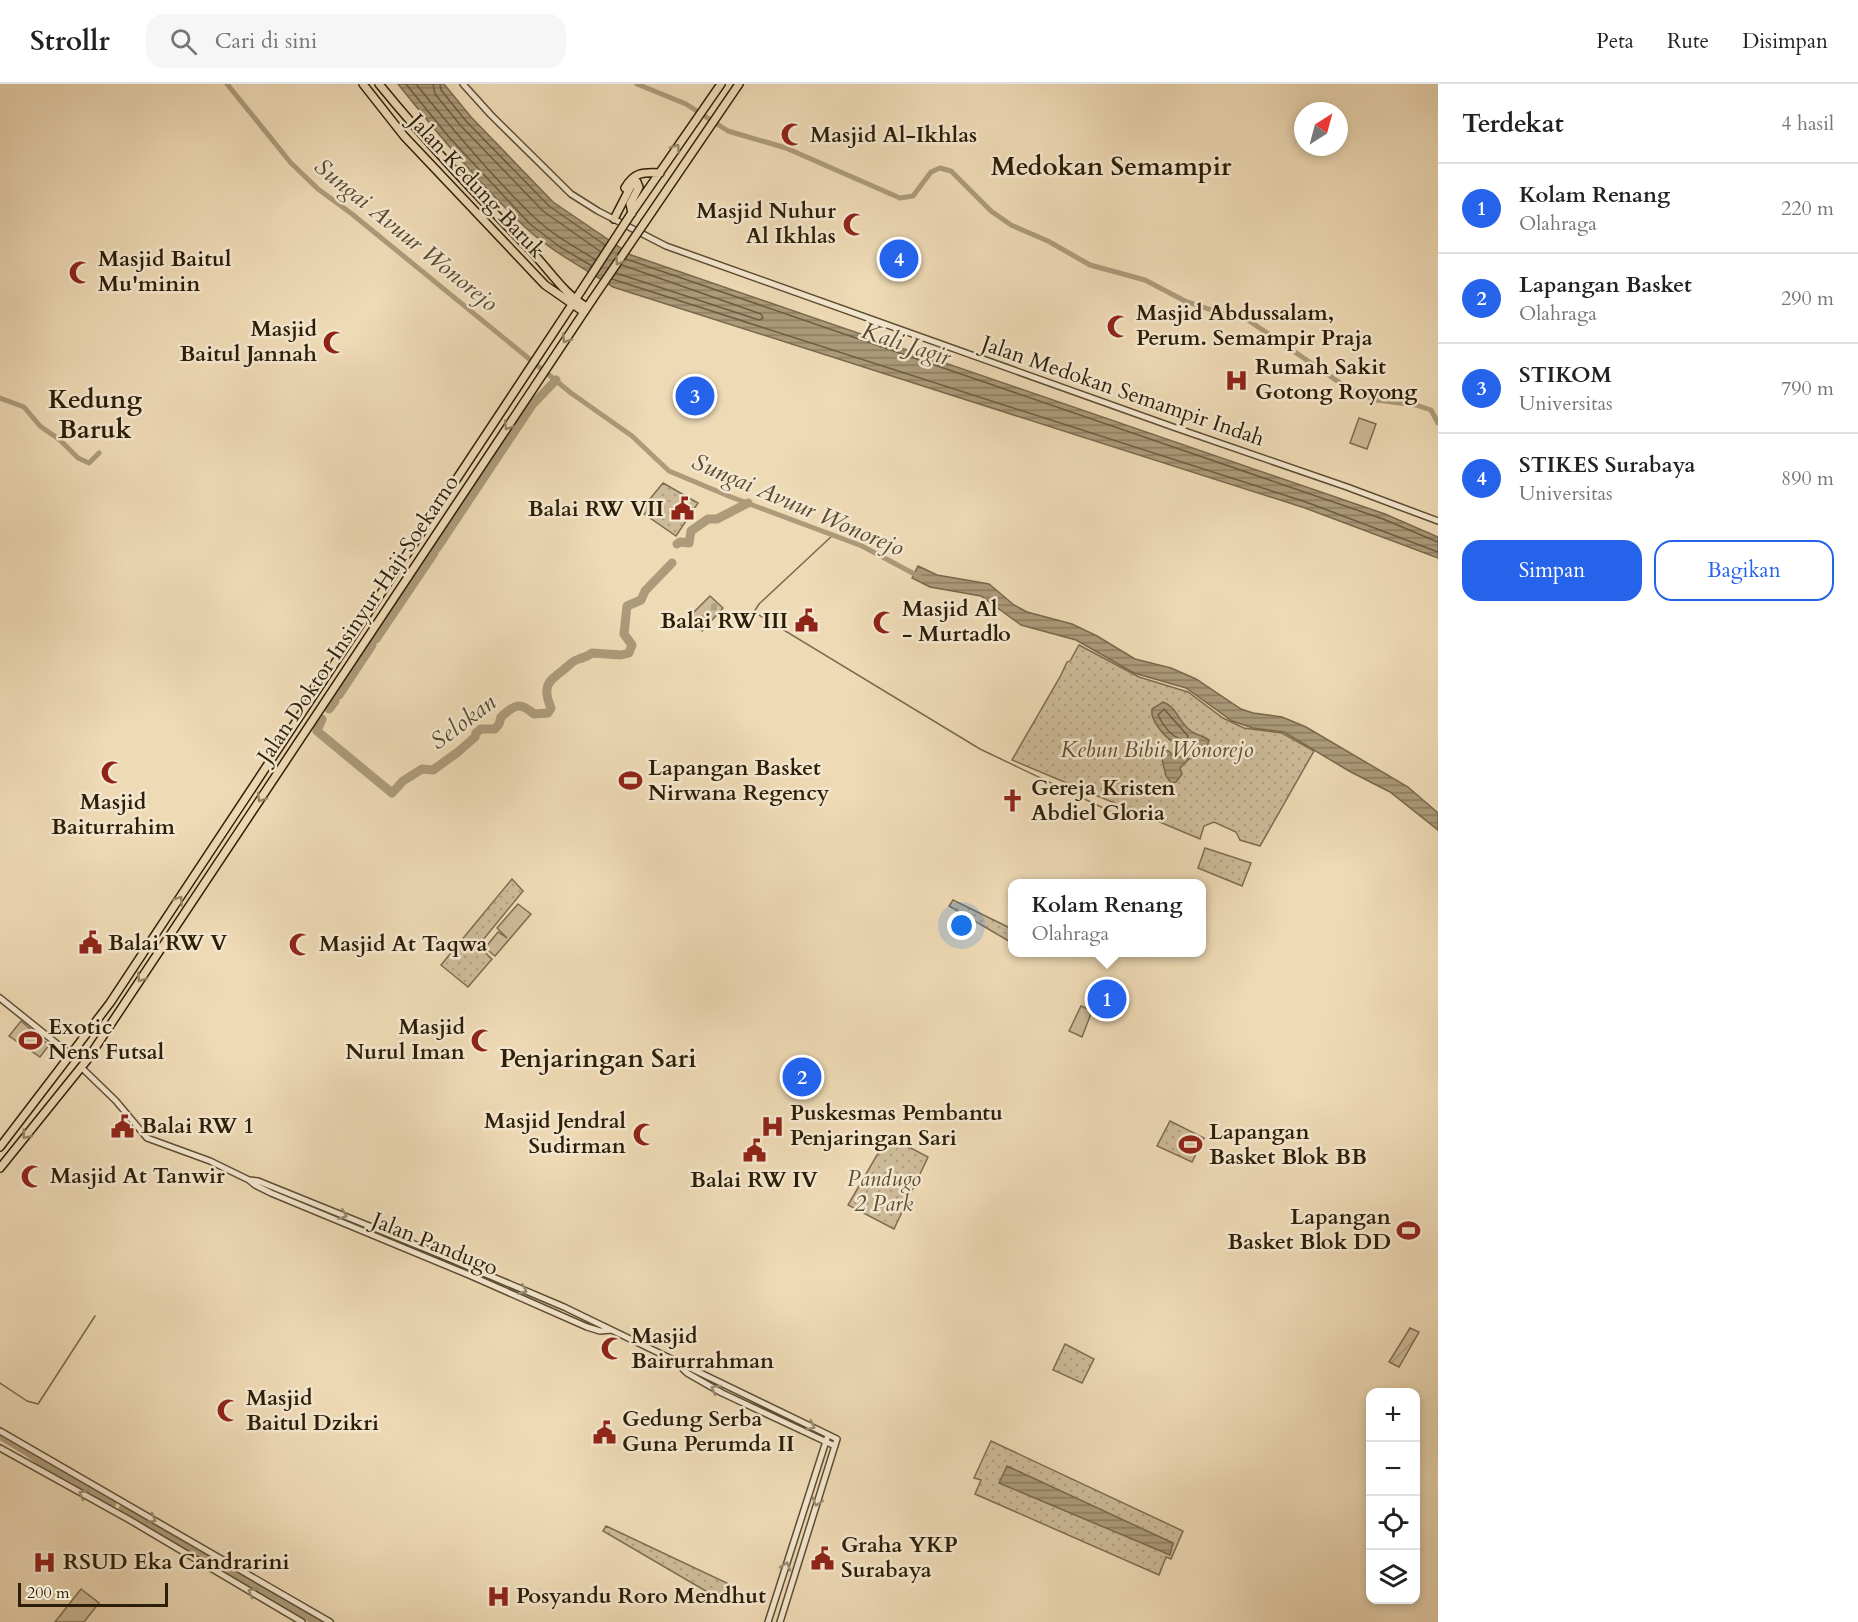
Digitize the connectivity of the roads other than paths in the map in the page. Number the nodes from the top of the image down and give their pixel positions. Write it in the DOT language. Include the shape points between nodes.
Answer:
graph roads {
  1 [pos="363,84"];
  2 [pos="379,84"];
  3 [pos="463,84"];
  4 [pos="721,84"];
  5 [pos="739,84"];
  6 [pos="406,118"];
  7 [pos="397,127"];
  8 [pos="660,173"];
  9 [pos="632,213"];
  10 [pos="611,218"];
  11 [pos="573,303"];
  12 [pos="586,310"];
  13 [pos="1438,521"];
  14 [pos="305,709"];
  15 [pos="314,716"];
  16 [pos="295,724"];
  17 [pos="305,730"];
  18 [pos="155,936"];
  19 [pos="165,942"];
  20 [pos="145,951"];
  21 [pos="154,958"];
  22 [pos="0,998"];
  23 [pos="71,1055"];
  24 [pos="82,1068"];
  25 [pos="0,1147"];
  26 [pos="0,1168"];
  27 [pos="675,1361"];
  28 [pos="0,1431"];
  29 [pos="828,1435"];
  30 [pos="824,1442"];
  31 [pos="836,1443"];
  32 [pos="0,1448"];
  33 [pos="122,1501"];
  34 [pos="116,1513"];
  35 [pos="302,1622"];
  36 [pos="330,1622"];
  37 [pos="768,1622"];
  38 [pos="780,1622"];
  1 -- 7 [label="main road, Jalan Kedung Baruk"];
  2 -- 6 [label="main road, Jalan Kedung Baruk"];
  3 -- 10 [label="street, Jalan Medokan Semampir Indah" via="571,194"];
  8 -- 4 [label="main road, Jalan Doktor Insinyur Haji Soekarno, one-way"];
  5 -- 12 [label="main road, Jalan Doktor Insinyur Haji Soekarno, one-way, bridge"];
  6 -- 7 [label="main road"];
  6 -- 11 [label="main road, Jalan Kedung Baruk"];
  7 -- 11 [label="main road, Jalan Kedung Baruk" via="545,285"];
  8 -- 9 [label="main road, Jalan Doktor Insinyur Haji Soekarno"];
  8 -- 10 [label="main road" via="644,172 632,177"];
  9 -- 10 [label="main road" via="630,204 639,187 637,183"];
  9 -- 11 [label="main road, Jalan Doktor Insinyur Haji Soekarno, bridge"];
  10 -- 13 [label="street, Jalan Medokan Semampir Indah" via="666,246 729,270"];
  11 -- 12 [label="main road"];
  11 -- 14 [label="main road, Jalan Doktor Insinyur Haji Soekarno"];
  12 -- 15 [label="main road, Jalan Doktor Insinyur Haji Soekarno, one-way"];
  14 -- 15 [label="main road" via="307,716"];
  14 -- 16 [label="main road, Jalan Doktor Insinyur Haji Soekarno"];
  15 -- 17 [label="main road, Jalan Doktor Insinyur Haji Soekarno"];
  16 -- 17 [label="main road"];
  18 -- 16 [label="main road, Jalan Doktor Insinyur Haji Soekarno, one-way"];
  17 -- 19 [label="main road, Jalan Doktor Insinyur Haji Soekarno, one-way"];
  18 -- 19 [label="main road" via="158,942"];
  18 -- 20 [label="main road, Jalan Doktor Insinyur Haji Soekarno"];
  19 -- 21 [label="main road, Jalan Doktor Insinyur Haji Soekarno"];
  20 -- 21 [label="main road" via="151,950"];
  20 -- 23 [label="main road, Jalan Doktor Insinyur Haji Soekarno"];
  21 -- 24 [label="main road, Jalan Doktor Insinyur Haji Soekarno, one-way"];
  22 -- 23 [label="street"];
  23 -- 25 [label="main road, Jalan Doktor Insinyur Haji Soekarno"];
  24 -- 26 [label="main road, Jalan Doktor Insinyur Haji Soekarno, one-way"];
  24 -- 27 [label="street, Jalan Pandugo" via="147,1138 210,1161 271,1193 587,1327 611,1330"];
  27 -- 29 [label="street, Jalan Pandugo, one-way"];
  30 -- 27 [label="street, Jalan Pandugo, one-way" via="722,1393 687,1373"];
  28 -- 33 [label="street"];
  29 -- 30 [label="street"];
  29 -- 31 [label="street, Jalan Pandugo"];
  30 -- 31 [label="street, Jalan Pandugo"];
  37 -- 30 [label="street, one-way"];
  31 -- 38 [label="street, one-way"];
  34 -- 32 [label="street, one-way"];
  33 -- 34 [label="street"];
  33 -- 36 [label="street, one-way"];
  35 -- 34 [label="street, one-way"];
}
